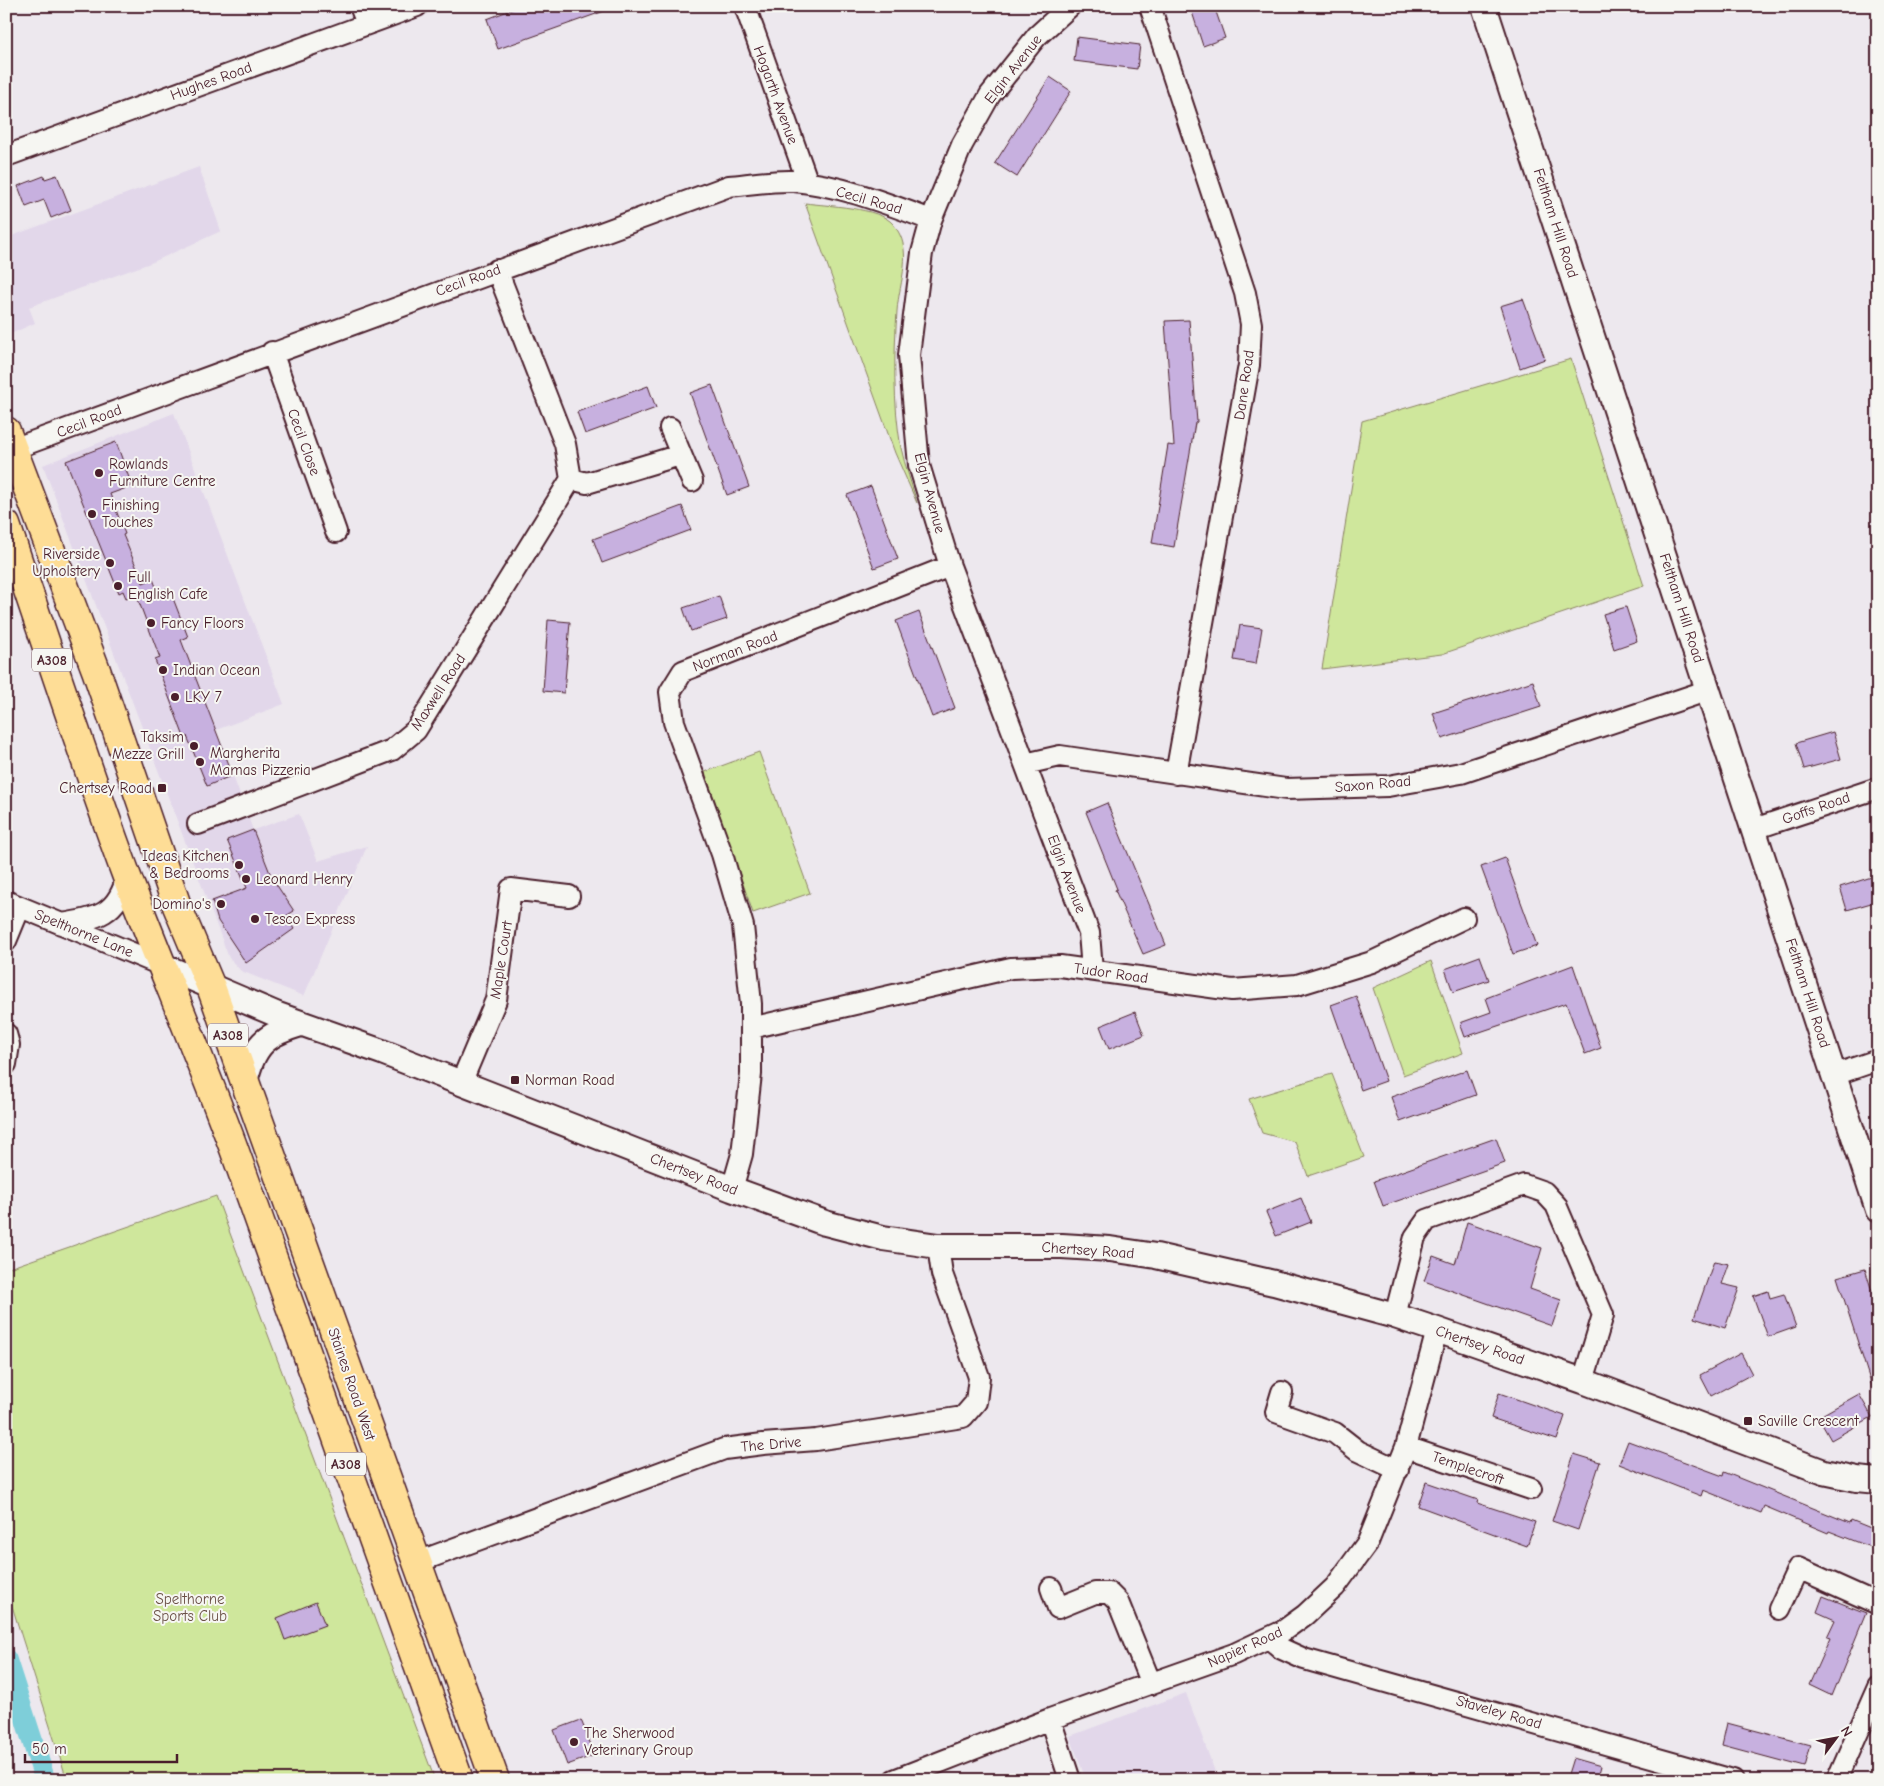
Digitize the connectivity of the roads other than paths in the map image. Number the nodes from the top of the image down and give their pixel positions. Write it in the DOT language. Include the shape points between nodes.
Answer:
graph roads {
  1 [pos="416,6"];
  2 [pos="745,6"];
  3 [pos="1070,6"];
  4 [pos="1150,6"];
  5 [pos="1484,6"];
  6 [pos="363,15"];
  7 [pos="6,156"];
  8 [pos="808,183"];
  9 [pos="931,220"];
  10 [pos="497,270"];
  11 [pos="272,352"];
  12 [pos="670,428"];
  13 [pos="10,440"];
  14 [pos="680,455"];
  15 [pos="571,478"];
  16 [pos="692,481"];
  17 [pos="6,525"];
  18 [pos="336,532"];
  19 [pos="950,566"];
  20 [pos="1709,690"];
  21 [pos="1025,764"];
  22 [pos="1176,774"];
  23 [pos="1878,788"];
  24 [pos="198,824"];
  25 [pos="1754,829"];
  26 [pos="127,876"];
  27 [pos="569,896"];
  28 [pos="13,904"];
  29 [pos="177,906"];
  30 [pos="1464,918"];
  31 [pos="61,924"];
  32 [pos="6,942"];
  33 [pos="161,965"];
  34 [pos="1092,970"];
  35 [pos="211,987"];
  36 [pos="300,1024"];
  37 [pos="751,1028"];
  38 [pos="6,1034"];
  39 [pos="196,1046"];
  40 [pos="1878,1060"];
  41 [pos="6,1064"];
  42 [pos="1834,1075"];
  43 [pos="245,1082"];
  44 [pos="460,1083"];
  45 [pos="732,1189"];
  46 [pos="1878,1210"];
  47 [pos="938,1246"];
  48 [pos="1395,1316"];
  49 [pos="1437,1330"];
  50 [pos="1583,1382"];
  51 [pos="1282,1392"];
  52 [pos="1406,1447"];
  53 [pos="1398,1470"];
  54 [pos="1878,1481"];
  55 [pos="1531,1489"];
  56 [pos="416,1563"];
  57 [pos="1051,1588"];
  58 [pos="1878,1604"];
  59 [pos="1779,1609"];
  60 [pos="1268,1638"];
  61 [pos="1150,1684"];
  62 [pos="1878,1686"];
  63 [pos="1050,1719"];
  64 [pos="459,1780"];
  65 [pos="495,1780"];
  66 [pos="894,1780"];
  67 [pos="1070,1780"];
  68 [pos="1733,1780"];
  69 [pos="1837,1780"];
  1 -- 6 [label="street, Hughes Road"];
  2 -- 8 [label="street, Hogarth Avenue"];
  3 -- 9 [label="street, Elgin Avenue" via="1037,36 990,95 962,145"];
  4 -- 22 [label="street, Dane Road" via="1245,293 1251,324 1249,365"];
  5 -- 20 [label="street, Feltham Hill Road"];
  6 -- 7 [label="street, Hughes Road"];
  8 -- 9 [label="street, Cecil Road" via="880,200"];
  8 -- 10 [label="street, Cecil Road" via="729,186"];
  9 -- 19 [label="street, Elgin Avenue" via="922,253 909,355 919,465"];
  10 -- 11 [label="street, Cecil Road"];
  10 -- 15 [label="street" via="565,444"];
  11 -- 13 [label="street, Cecil Road"];
  11 -- 18 [label="street, Cecil Close"];
  12 -- 14 [label="street"];
  13 -- 29 [label="highway, A308" via="96,670"];
  14 -- 15 [label="street" via="587,483"];
  14 -- 16 [label="street"];
  15 -- 24 [label="street, Maxwell Road" via="416,730 392,750"];
  17 -- 26 [label="highway, A308"];
  19 -- 21 [label="street, Elgin Avenue"];
  19 -- 37 [label="street, Norman Road" via="683,671 670,692 674,722 722,854 743,926"];
  20 -- 22 [label="street, Saxon Road" via="1461,773 1388,786 1286,789"];
  20 -- 25 [label="street, Feltham Hill Road"];
  21 -- 22 [label="street, Saxon Road" via="1060,756"];
  21 -- 34 [label="street, Elgin Avenue" via="1089,933"];
  23 -- 25 [label="street, Goffs Road"];
  25 -- 42 [label="street, Feltham Hill Road"];
  26 -- 31 [label="street" via="117,904 83,921"];
  26 -- 33 [label="highway, A308"];
  27 -- 44 [label="street, Maple Court" via="511,889 496,1000"];
  28 -- 31 [label="street, Spelthorne Lane"];
  28 -- 32 [label="street"];
  29 -- 33 [label="highway" via="173,939"];
  29 -- 35 [label="highway, A308"];
  30 -- 34 [label="street, Tudor Road" via="1372,962 1297,985 1232,990"];
  31 -- 33 [label="street, Spelthorne Lane"];
  33 -- 35 [label="street, Chertsey Road"];
  33 -- 39 [label="highway, A308"];
  34 -- 37 [label="street, Tudor Road" via="1060,966 1011,968"];
  35 -- 36 [label="street, Chertsey Road"];
  35 -- 39 [label="highway" via="200,1002"];
  35 -- 43 [label="highway, Staines Road West / A308"];
  36 -- 43 [label="street" via="270,1035 252,1057"];
  36 -- 44 [label="street, Chertsey Road"];
  37 -- 45 [label="street, Norman Road" via="742,1154"];
  38 -- 41 [label="street" via="9,1045"];
  39 -- 64 [label="highway, A308"];
  40 -- 42 [label="street"];
  42 -- 46 [label="street, Feltham Hill Road"];
  43 -- 56 [label="highway, Staines Road West / A308"];
  44 -- 45 [label="street, Chertsey Road"];
  45 -- 47 [label="street, Chertsey Road" via="825,1223 883,1238"];
  47 -- 48 [label="street, Chertsey Road" via="1062,1246 1156,1256 1274,1283"];
  47 -- 56 [label="street, The Drive" via="942,1274 979,1377 976,1402 963,1417 816,1440 724,1450"];
  48 -- 49 [label="street, Chertsey Road"];
  48 -- 50 [label="street" via="1415,1237 1427,1220 1524,1185 1544,1192 1556,1205 1603,1316"];
  49 -- 50 [label="street, Chertsey Road"];
  49 -- 52 [label="street, Napier Road"];
  50 -- 54 [label="street, Chertsey Road" via="1824,1472"];
  51 -- 53 [label="street" via="1276,1412 1334,1432 1358,1451"];
  52 -- 53 [label="street, Napier Road"];
  52 -- 55 [label="street, Templecroft"];
  53 -- 60 [label="street, Napier Road" via="1368,1542 1335,1587 1283,1631"];
  56 -- 65 [label="highway, Staines Road West / A308"];
  57 -- 61 [label="street" via="1058,1608 1095,1593 1109,1594 1118,1602"];
  58 -- 59 [label="street" via="1798,1568"];
  60 -- 61 [label="street, Napier Road" via="1234,1654"];
  60 -- 68 [label="street, Staveley Road" via="1304,1659"];
  61 -- 63 [label="street, Napier Road"];
  62 -- 69 [label="street"];
  63 -- 66 [label="street, Napier Road"];
  63 -- 67 [label="street"];
}
